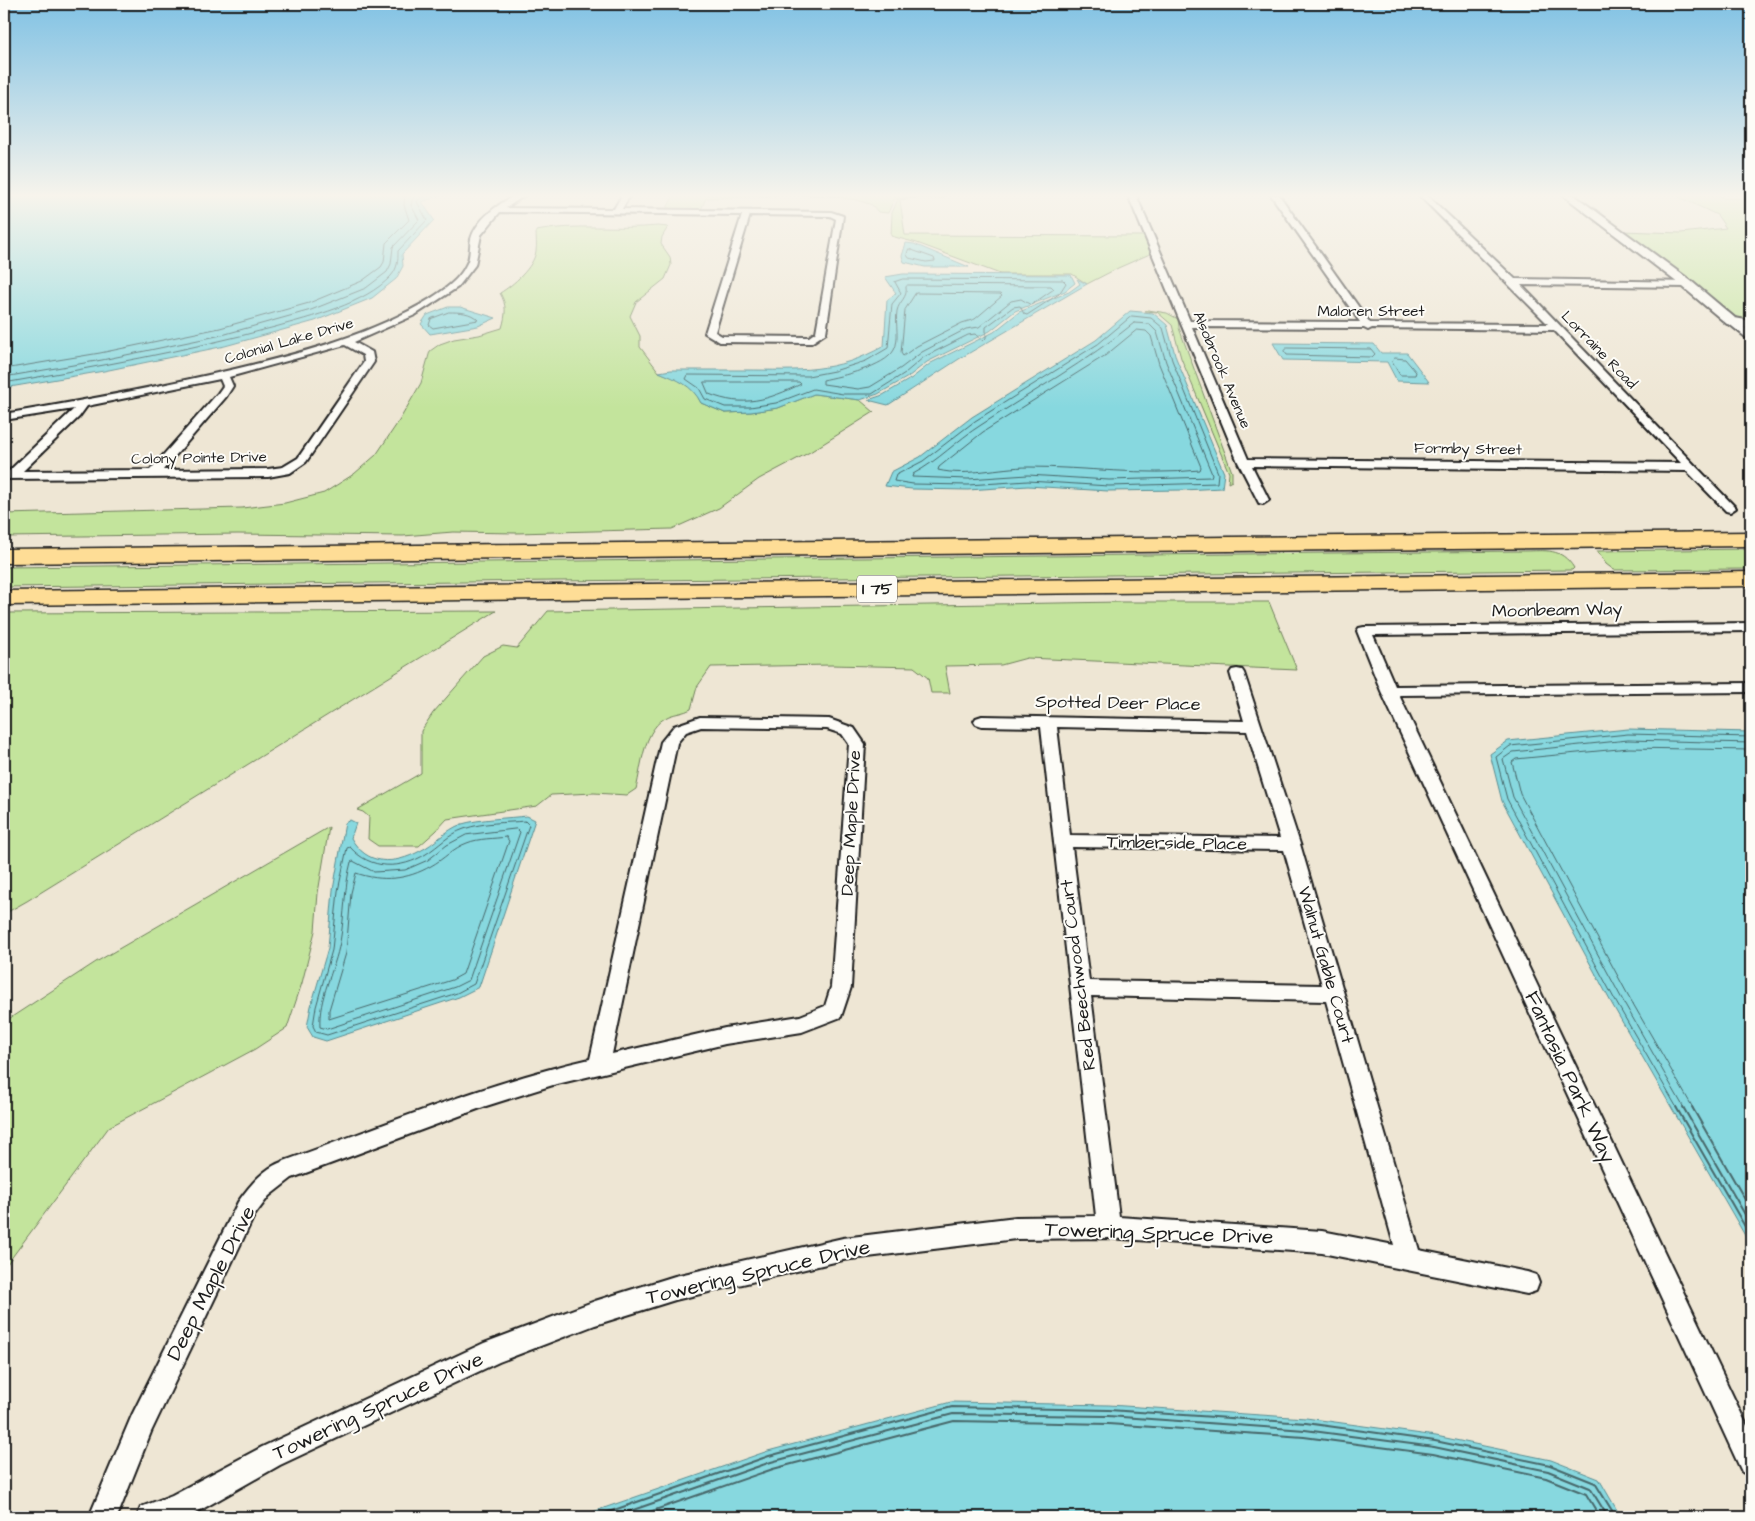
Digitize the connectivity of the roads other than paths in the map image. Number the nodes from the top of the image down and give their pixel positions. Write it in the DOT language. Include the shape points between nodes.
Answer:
graph roads {
  1 [pos="470,266"];
  2 [pos="731,266"];
  3 [pos="832,266"];
  4 [pos="1162,266"];
  5 [pos="1325,266"];
  6 [pos="1496,266"];
  7 [pos="1662,266"];
  8 [pos="1513,282"];
  9 [pos="1686,284"];
  10 [pos="1731,321"];
  11 [pos="1187,324"];
  12 [pos="1751,325"];
  13 [pos="1368,327"];
  14 [pos="1556,327"];
  15 [pos="1751,336"];
  16 [pos="346,342"];
  17 [pos="223,375"];
  18 [pos="82,405"];
  19 [pos="4,417"];
  20 [pos="1244,462"];
  21 [pos="1691,467"];
  22 [pos="153,474"];
  23 [pos="8,476"];
  24 [pos="1263,500"];
  25 [pos="1730,508"];
  26 [pos="1751,539"];
  27 [pos="4,556"];
  28 [pos="1751,579"];
  29 [pos="4,598"];
  30 [pos="1751,627"];
  31 [pos="1364,631"];
  32 [pos="1237,673"];
  33 [pos="1751,687"];
  34 [pos="1389,692"];
  35 [pos="982,721"];
  36 [pos="1048,722"];
  37 [pos="1253,726"];
  38 [pos="1062,841"];
  39 [pos="1291,844"];
  40 [pos="1080,988"];
  41 [pos="1334,993"];
  42 [pos="599,1064"];
  43 [pos="1109,1227"];
  44 [pos="1410,1259"];
  45 [pos="1527,1282"];
  46 [pos="1751,1463"];
  47 [pos="103,1517"];
  48 [pos="151,1517"];
  1 -- 16 [label="street, Colonial Lake Drive" via="451,289 416,312"];
  2 -- 3 [label="street" via="710,333 720,339 810,340 821,333"];
  4 -- 11 [label="street, Alsobrook Avenue"];
  5 -- 13 [label="street"];
  6 -- 8 [label="street, Lorraine Road"];
  7 -- 9 [label="street"];
  8 -- 9 [label="street"];
  8 -- 14 [label="street, Lorraine Road"];
  9 -- 10 [label="street"];
  10 -- 12 [label="street"];
  10 -- 15 [label="street"];
  11 -- 13 [label="street, Maloren Street"];
  11 -- 20 [label="street, Alsobrook Avenue"];
  13 -- 14 [label="street, Maloren Street"];
  14 -- 21 [label="street, Lorraine Road"];
  16 -- 17 [label="street, Colonial Lake Drive"];
  16 -- 22 [label="street, Colony Pointe Drive" via="368,354 369,362 302,460 286,470 268,473"];
  17 -- 18 [label="street, Colonial Lake Drive"];
  17 -- 22 [label="street" via="228,386 222,395"];
  18 -- 19 [label="street, Colonial Lake Drive"];
  18 -- 23 [label="street"];
  20 -- 21 [label="street, Formby Street"];
  20 -- 24 [label="street, Alsobrook Avenue"];
  21 -- 25 [label="street, Lorraine Road"];
  22 -- 23 [label="street, Colony Pointe Drive"];
  26 -- 27 [label="highway"];
  28 -- 29 [label="highway, I 75"];
  30 -- 31 [label="street, Moonbeam Way"];
  31 -- 34 [label="street, Fantasia Park Way"];
  32 -- 37 [label="street, Walnut Gable Court"];
  33 -- 34 [label="street"];
  34 -- 46 [label="street, Fantasia Park Way"];
  35 -- 36 [label="street, Spotted Deer Place"];
  36 -- 37 [label="street, Spotted Deer Place"];
  36 -- 38 [label="street, Red Beechwood Court"];
  37 -- 39 [label="street, Walnut Gable Court"];
  38 -- 39 [label="street, Timberside Place"];
  38 -- 40 [label="street, Red Beechwood Court"];
  39 -- 41 [label="street, Walnut Gable Court"];
  40 -- 41 [label="street"];
  40 -- 43 [label="street, Red Beechwood Court"];
  41 -- 44 [label="street, Walnut Gable Court"];
  42 -- 42 [label="street, Deep Maple Drive" via="726,1036 802,1024 834,1011 841,987 857,744 848,731 829,724 700,722 680,729 669,742"];
  42 -- 47 [label="street, Deep Maple Drive" via="483,1098 354,1145 284,1171 261,1189 246,1208 141,1424"];
  43 -- 44 [label="street, Towering Spruce Drive" via="1322,1242"];
  43 -- 48 [label="street, Towering Spruce Drive" via="1016,1228 843,1249 675,1288 595,1313 493,1352 271,1456 180,1506"];
  44 -- 45 [label="street, Towering Spruce Drive"];
}
